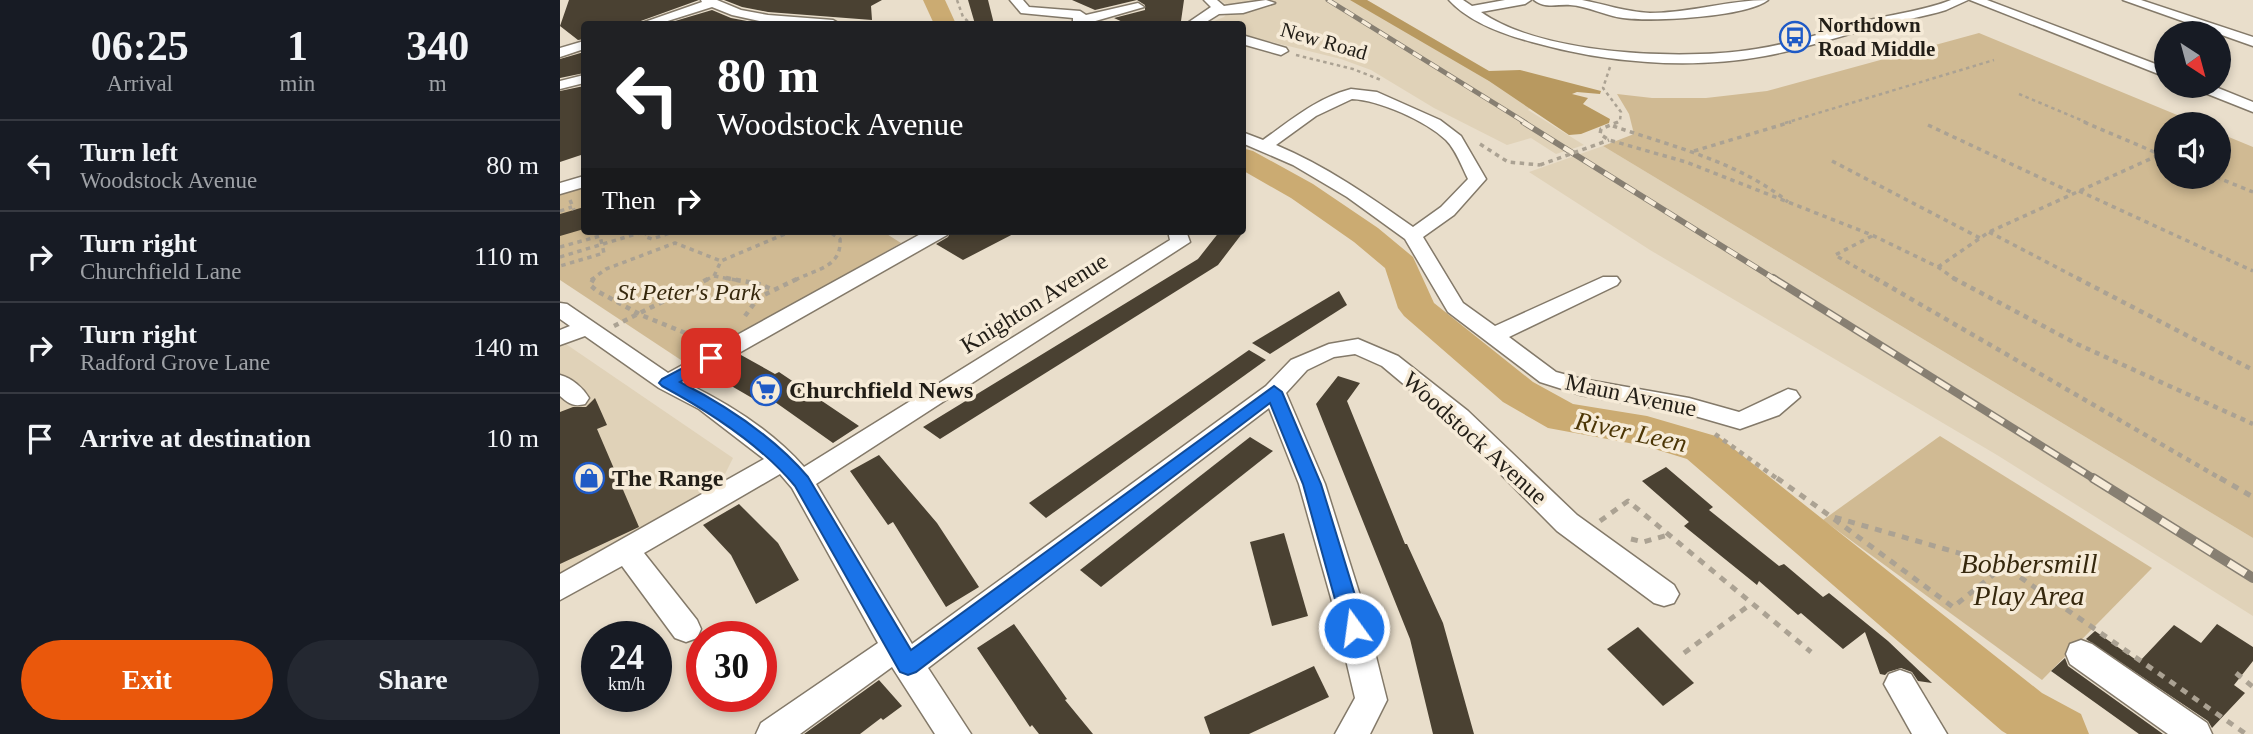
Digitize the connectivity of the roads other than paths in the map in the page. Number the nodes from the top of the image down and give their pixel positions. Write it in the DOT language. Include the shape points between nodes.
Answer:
graph roads {
  1 [pos="1016,0"];
  2 [pos="1455,0"];
  3 [pos="1525,0"];
  4 [pos="1540,0"];
  5 [pos="1762,0"];
  6 [pos="1962,0"];
  7 [pos="1976,0"];
  8 [pos="2129,0"];
  9 [pos="1576,1"];
  10 [pos="744,3"];
  11 [pos="1269,3"];
  12 [pos="714,4"];
  13 [pos="1213,5"];
  14 [pos="1138,7"];
  15 [pos="1467,11"];
  16 [pos="764,18"];
  17 [pos="656,21"];
  18 [pos="754,21"];
  19 [pos="798,21"];
  20 [pos="1079,21"];
  21 [pos="1083,21"];
  22 [pos="1200,21"];
  23 [pos="1246,40"];
  24 [pos="2253,42"];
  25 [pos="581,46"];
  26 [pos="1282,51"];
  27 [pos="560,53"];
  28 [pos="2154,68"];
  29 [pos="581,80"];
  30 [pos="560,85"];
  31 [pos="2230,98"];
  32 [pos="2253,107"];
  33 [pos="1246,139"];
  34 [pos="1265,146"];
  35 [pos="581,182"];
  36 [pos="560,189"];
  37 [pos="933,235"];
  38 [pos="1178,235"];
  39 [pos="1412,235"];
  40 [pos="1608,287"];
  41 [pos="560,310"];
  42 [pos="586,328"];
  43 [pos="1492,336"];
  44 [pos="560,338"];
  45 [pos="667,383"];
  46 [pos="1274,392"];
  47 [pos="1783,410"];
  48 [pos="783,460"];
  49 [pos="801,481"];
  50 [pos="625,550"];
  51 [pos="560,588"];
  52 [pos="1664,594"];
  53 [pos="686,629"];
  54 [pos="2081,654"];
  55 [pos="902,656"];
  56 [pos="1900,684"];
  57 [pos="773,734"];
  58 [pos="954,734"];
  59 [pos="1352,734"];
  60 [pos="1930,734"];
  61 [pos="2195,734"];
  1 -- 20 [label="street" via="1025,10 1080,15"];
  2 -- 15 [label="street"];
  3 -- 15 [label="street"];
  4 -- 9 [label="street"];
  5 -- 9 [label="street" via="1703,15 1648,18 1598,10"];
  6 -- 15 [label="street" via="1753,54 1658,58 1537,39"];
  7 -- 28 [label="street"];
  8 -- 24 [label="street"];
  10 -- 12 [label="street"];
  11 -- 13 [label="street" via="1243,9"];
  12 -- 16 [label="street"];
  12 -- 17 [label="street"];
  13 -- 22 [label="street"];
  14 -- 21 [label="street"];
  16 -- 18 [label="street"];
  16 -- 19 [label="street"];
  23 -- 26 [label="street, New Road"];
  25 -- 27 [label="street"];
  29 -- 30 [label="street"];
  31 -- 32 [label="street"];
  33 -- 34 [label="street, Maun Avenue"];
  34 -- 39 [label="street, Maun Avenue" via="1310,167"];
  34 -- 39 [label="street" via="1310,113 1351,94 1378,96 1434,123 1455,139 1477,179 1432,225"];
  35 -- 36 [label="street"];
  37 -- 45 [label="street"];
  38 -- 49 [label="street, Knighton Avenue" via="1180,242"];
  39 -- 43 [label="street, Maun Avenue" via="1455,307"];
  40 -- 43 [label="street"];
  41 -- 42 [label="street"];
  42 -- 44 [label="street"];
  42 -- 45 [label="street"];
  43 -- 47 [label="street, Maun Avenue" via="1548,377 1581,387 1689,406 1740,421"];
  45 -- 48 [label="street" via="707,403"];
  46 -- 52 [label="street, Woodstock Avenue" via="1299,365 1329,351 1358,346 1390,361 1459,417 1567,523"];
  46 -- 55 [label="street, Woodstock Avenue"];
  46 -- 59 [label="street" via="1312,484 1371,700"];
  48 -- 49 [label="street"];
  48 -- 50 [label="street"];
  49 -- 55 [label="street"];
  50 -- 51 [label="street"];
  50 -- 53 [label="street"];
  54 -- 61 [label="street"];
  55 -- 57 [label="street, Woodstock Avenue"];
  55 -- 58 [label="street"];
  56 -- 60 [label="street"];
}
